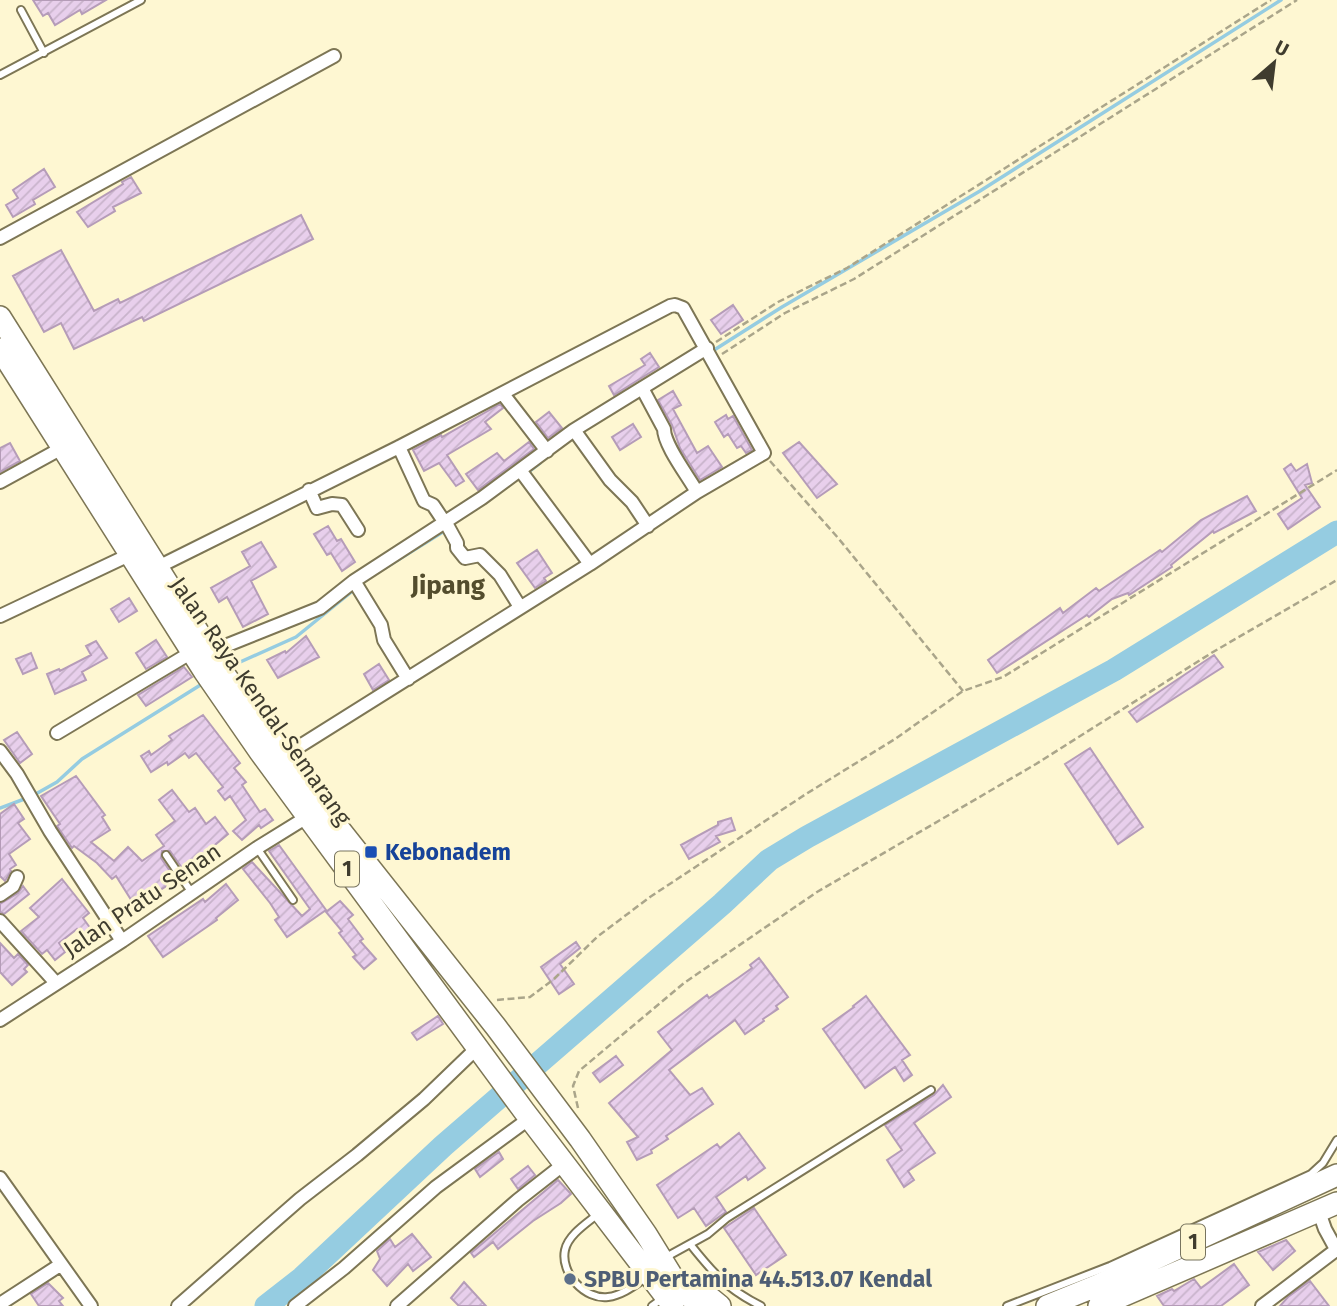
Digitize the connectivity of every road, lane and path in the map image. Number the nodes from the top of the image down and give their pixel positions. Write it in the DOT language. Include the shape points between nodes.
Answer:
graph roads {
  1 [pos="141,0"];
  2 [pos="1271,0"];
  3 [pos="1297,0"];
  4 [pos="21,9"];
  5 [pos="44,52"];
  6 [pos="334,56"];
  7 [pos="0,75"];
  8 [pos="0,238"];
  9 [pos="0,317"];
  10 [pos="0,349"];
  11 [pos="709,354"];
  12 [pos="645,393"];
  13 [pos="503,394"];
  14 [pos="577,434"];
  15 [pos="399,447"];
  16 [pos="62,448"];
  17 [pos="547,451"];
  18 [pos="764,453"];
  19 [pos="1337,470"];
  20 [pos="523,474"];
  21 [pos="0,482"];
  22 [pos="309,490"];
  23 [pos="697,492"];
  24 [pos="448,526"];
  25 [pos="648,526"];
  26 [pos="358,530"];
  27 [pos="129,555"];
  28 [pos="590,564"];
  29 [pos="156,568"];
  30 [pos="1337,580"];
  31 [pos="357,586"];
  32 [pos="520,607"];
  33 [pos="0,616"];
  34 [pos="211,667"];
  35 [pos="408,678"];
  36 [pos="963,691"];
  37 [pos="57,733"];
  38 [pos="0,751"];
  39 [pos="284,756"];
  40 [pos="307,817"];
  41 [pos="257,848"];
  42 [pos="166,855"];
  43 [pos="17,877"];
  44 [pos="192,892"];
  45 [pos="0,895"];
  46 [pos="293,900"];
  47 [pos="0,921"];
  48 [pos="122,941"];
  49 [pos="56,983"];
  50 [pos="470,995"];
  51 [pos="0,1020"];
  52 [pos="479,1048"];
  53 [pos="931,1090"];
  54 [pos="578,1111"];
  55 [pos="527,1114"];
  56 [pos="1337,1140"];
  57 [pos="564,1164"];
  58 [pos="1337,1175"];
  59 [pos="0,1178"];
  60 [pos="1328,1208"];
  61 [pos="600,1212"];
  62 [pos="646,1234"];
  63 [pos="690,1244"];
  64 [pos="1337,1250"];
  65 [pos="668,1256"];
  66 [pos="60,1265"];
  67 [pos="649,1276"];
  68 [pos="663,1303"];
  69 [pos="0,1304"];
  70 [pos="90,1306"];
  71 [pos="178,1306"];
  72 [pos="295,1306"];
  73 [pos="397,1306"];
  74 [pos="699,1306"];
  75 [pos="720,1306"];
  76 [pos="761,1306"];
  77 [pos="1007,1306"];
  78 [pos="1047,1306"];
  79 [pos="1099,1306"];
  80 [pos="1262,1306"];
  1 -- 5 [label="lane"];
  2 -- 11 [label="path" via="847,268 778,302"];
  3 -- 11 [label="path" via="854,279"];
  4 -- 5 [label="lane"];
  5 -- 7 [label="lane"];
  6 -- 8 [label="street"];
  9 -- 29 [label="highway, Jalan Raya Kendal-Semarang / 1"];
  10 -- 16 [label="highway, Jalan Raya Kendal-Semarang / 1"];
  11 -- 12 [label="street"];
  11 -- 13 [label="street" via="683,308 675,305"];
  11 -- 18 [label="street"];
  12 -- 14 [label="street" via="614,403"];
  12 -- 23 [label="street"];
  13 -- 15 [label="street"];
  13 -- 17 [label="street"];
  14 -- 17 [label="street"];
  14 -- 25 [label="street"];
  15 -- 22 [label="street"];
  15 -- 24 [label="street" via="424,501 433,505"];
  16 -- 21 [label="street"];
  16 -- 27 [label="highway, Jalan Raya Kendal-Semarang / 1"];
  17 -- 20 [label="street"];
  18 -- 23 [label="street"];
  18 -- 36 [label="path"];
  19 -- 36 [label="path" via="1003,677"];
  20 -- 24 [label="street"];
  20 -- 28 [label="street"];
  22 -- 26 [label="street" via="317,508 342,505"];
  22 -- 29 [label="street"];
  23 -- 25 [label="street"];
  24 -- 31 [label="street"];
  24 -- 32 [label="street" via="465,558 480,555 500,575"];
  25 -- 28 [label="street"];
  27 -- 33 [label="street"];
  27 -- 34 [label="highway, Jalan Raya Kendal-Semarang / 1"];
  28 -- 32 [label="street"];
  29 -- 34 [label="highway, Jalan Raya Kendal-Semarang / 1"];
  30 -- 54 [label="path" via="748,937 684,982 579,1071 573,1086"];
  31 -- 34 [label="street"];
  31 -- 35 [label="street"];
  32 -- 35 [label="street"];
  34 -- 37 [label="street"];
  34 -- 39 [label="highway, Jalan Raya Kendal-Semarang / 1"];
  34 -- 40 [label="highway, Jalan Raya Kendal-Semarang / 1"];
  35 -- 39 [label="street"];
  36 -- 50 [label="path" via="650,897 530,997 503,1001"];
  38 -- 48 [label="street"];
  39 -- 50 [label="highway, Jalan Raya Kendal-Semarang / 1"];
  40 -- 41 [label="street, Jalan Pratu Senan"];
  40 -- 52 [label="highway, Jalan Raya Kendal-Semarang / 1"];
  41 -- 44 [label="street, Jalan Pratu Senan"];
  41 -- 46 [label="lane"];
  42 -- 44 [label="lane"];
  43 -- 45 [label="street"];
  44 -- 48 [label="street, Jalan Pratu Senan"];
  47 -- 49 [label="street"];
  48 -- 49 [label="street, Jalan Pratu Senan"];
  49 -- 51 [label="street, Jalan Pratu Senan"];
  50 -- 62 [label="highway, Jalan Raya Kendal-Semarang / 1"];
  52 -- 55 [label="highway, Jalan Raya Kendal-Semarang / 1"];
  52 -- 71 [label="street"];
  53 -- 63 [label="lane"];
  55 -- 57 [label="highway, Jalan Raya Kendal-Semarang / 1"];
  55 -- 72 [label="street"];
  56 -- 77 [label="lane" via="1324,1163 1311,1174 1110,1266"];
  57 -- 61 [label="highway, Jalan Raya Kendal-Semarang / 1"];
  57 -- 73 [label="street"];
  58 -- 78 [label="highway, 1"];
  59 -- 66 [label="street"];
  60 -- 64 [label="street"];
  60 -- 79 [label="highway, 1"];
  61 -- 67 [label="highway, Jalan Raya Kendal-Semarang / 1"];
  61 -- 67 [label="lane" via="565,1249 565,1266 577,1285 606,1298"];
  62 -- 65 [label="highway, 1"];
  62 -- 74 [label="highway" via="675,1281"];
  63 -- 65 [label="lane"];
  63 -- 76 [label="lane" via="737,1294"];
  64 -- 80 [label="street"];
  65 -- 75 [label="highway, 1"];
  66 -- 69 [label="street"];
  66 -- 70 [label="street"];
  67 -- 68 [label="highway, Jalan Raya Kendal-Semarang / 1"];
}
